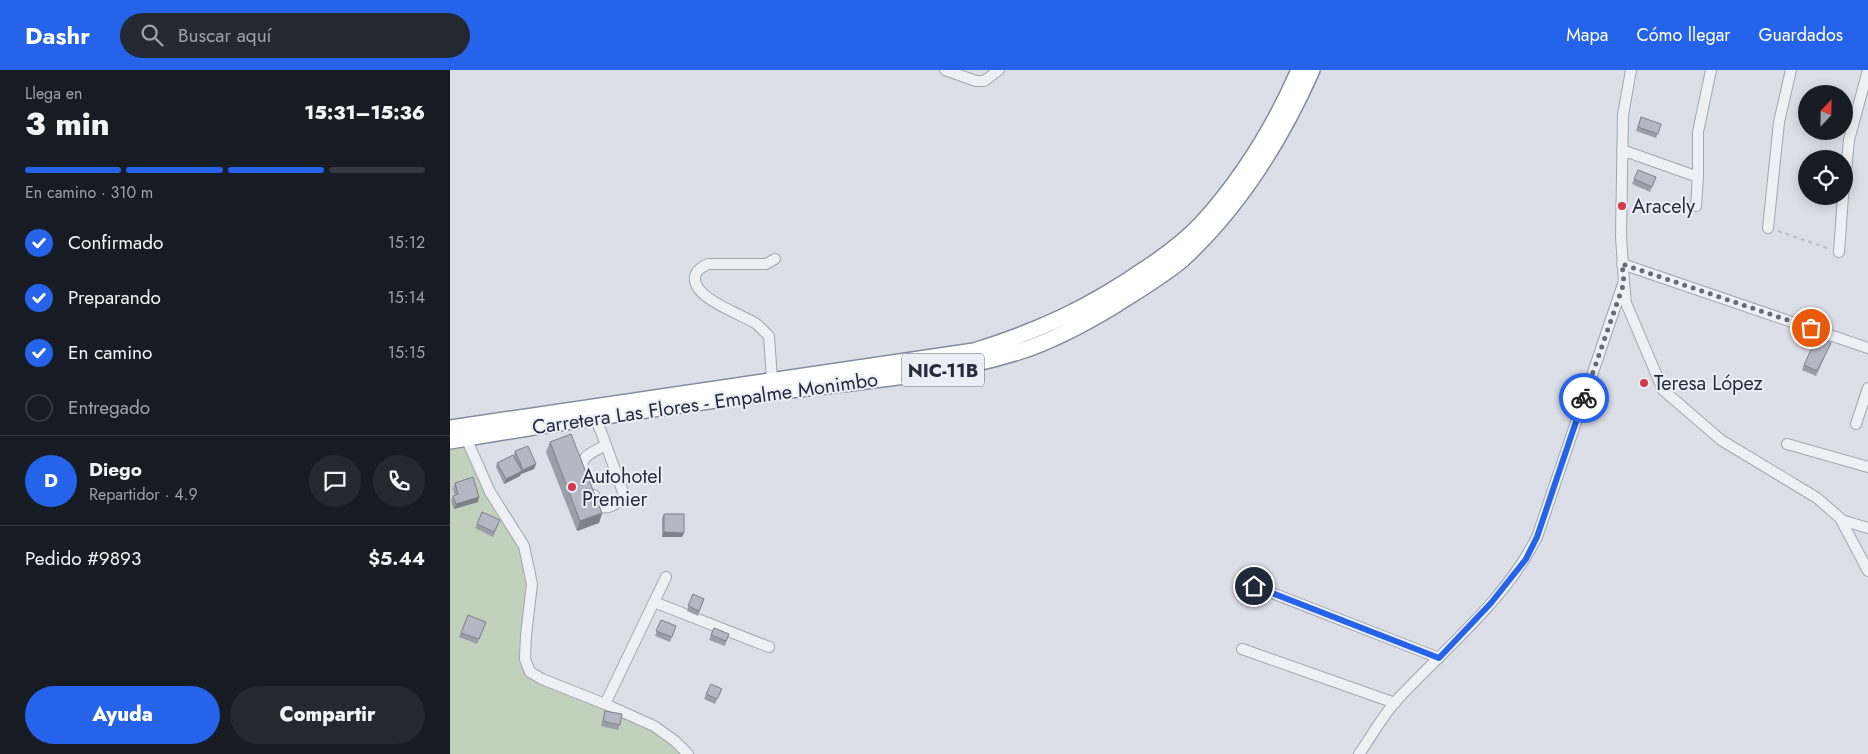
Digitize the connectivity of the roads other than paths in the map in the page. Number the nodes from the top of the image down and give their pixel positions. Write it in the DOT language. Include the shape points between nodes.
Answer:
graph roads {
  1 [pos="945,70"];
  2 [pos="999,70"];
  3 [pos="1299,70"];
  4 [pos="1312,70"];
  5 [pos="1631,70"];
  6 [pos="1710,70"];
  7 [pos="1790,70"];
  8 [pos="1868,70"];
  9 [pos="1622,150"];
  10 [pos="1848,150"];
  11 [pos="1698,177"];
  12 [pos="1842,205"];
  13 [pos="1696,206"];
  14 [pos="1768,228"];
  15 [pos="1839,252"];
  16 [pos="775,259"];
  17 [pos="1622,264"];
  18 [pos="1624,283"];
  19 [pos="1868,348"];
  20 [pos="772,379"];
  21 [pos="1868,388"];
  22 [pos="594,418"];
  23 [pos="1856,424"];
  24 [pos="450,428"];
  25 [pos="466,438"];
  26 [pos="450,440"];
  27 [pos="1788,444"];
  28 [pos="606,445"];
  29 [pos="1868,467"];
  30 [pos="1841,520"];
  31 [pos="1868,528"];
  32 [pos="1868,571"];
  33 [pos="666,577"];
  34 [pos="1254,586"];
  35 [pos="654,602"];
  36 [pos="769,647"];
  37 [pos="1242,649"];
  38 [pos="1439,658"];
  39 [pos="1395,703"];
  40 [pos="605,704"];
  41 [pos="688,754"];
  42 [pos="1359,754"];
  1 -- 2 [label="street" via="976,81 984,81"];
  3 -- 20 [label="highway, Carretera Las Flores - Empalme Monimbo / NIC-11B" via="1260,146 1200,224 1167,254 1106,295 1062,319 974,351"];
  4 -- 22 [label="highway, Carretera Las Flores - Empalme Monimbo / NIC-11B" via="1287,122 1260,167 1220,220 1181,260 1155,280 1070,331 1018,352 942,370"];
  5 -- 9 [label="street" via="1623,115"];
  6 -- 11 [label="street" via="1698,132"];
  7 -- 14 [label="street" via="1779,122"];
  8 -- 10 [label="street"];
  9 -- 11 [label="street"];
  9 -- 17 [label="street"];
  11 -- 13 [label="street"];
  12 -- 15 [label="street"];
  16 -- 20 [label="street" via="766,264 708,264 701,267 695,281 710,299 756,323 769,336"];
  17 -- 18 [label="street"];
  17 -- 19 [label="street"];
  18 -- 30 [label="street" via="1626,303 1663,390 1721,440 1817,498"];
  18 -- 38 [label="street" via="1537,537 1526,559 1503,588"];
  20 -- 24 [label="highway, Carretera Las Flores - Empalme Monimbo / NIC-11B"];
  21 -- 23 [label="street"];
  22 -- 25 [label="highway, Carretera Las Flores - Empalme Monimbo / NIC-11B"];
  22 -- 28 [label="street"];
  25 -- 26 [label="highway, Carretera Las Flores - Empalme Monimbo / NIC-11B"];
  25 -- 40 [label="street" via="490,492 524,546 532,584 525,659 530,672"];
  27 -- 29 [label="street"];
  28 -- 28 [label="street" via="624,495 622,500 607,508 598,504 581,466 585,457"];
  30 -- 31 [label="street"];
  30 -- 32 [label="street"];
  33 -- 35 [label="street"];
  34 -- 38 [label="street"];
  35 -- 36 [label="street"];
  35 -- 40 [label="street"];
  37 -- 39 [label="street"];
  38 -- 39 [label="street"];
  39 -- 42 [label="street"];
  40 -- 41 [label="street" via="654,726"];
}
